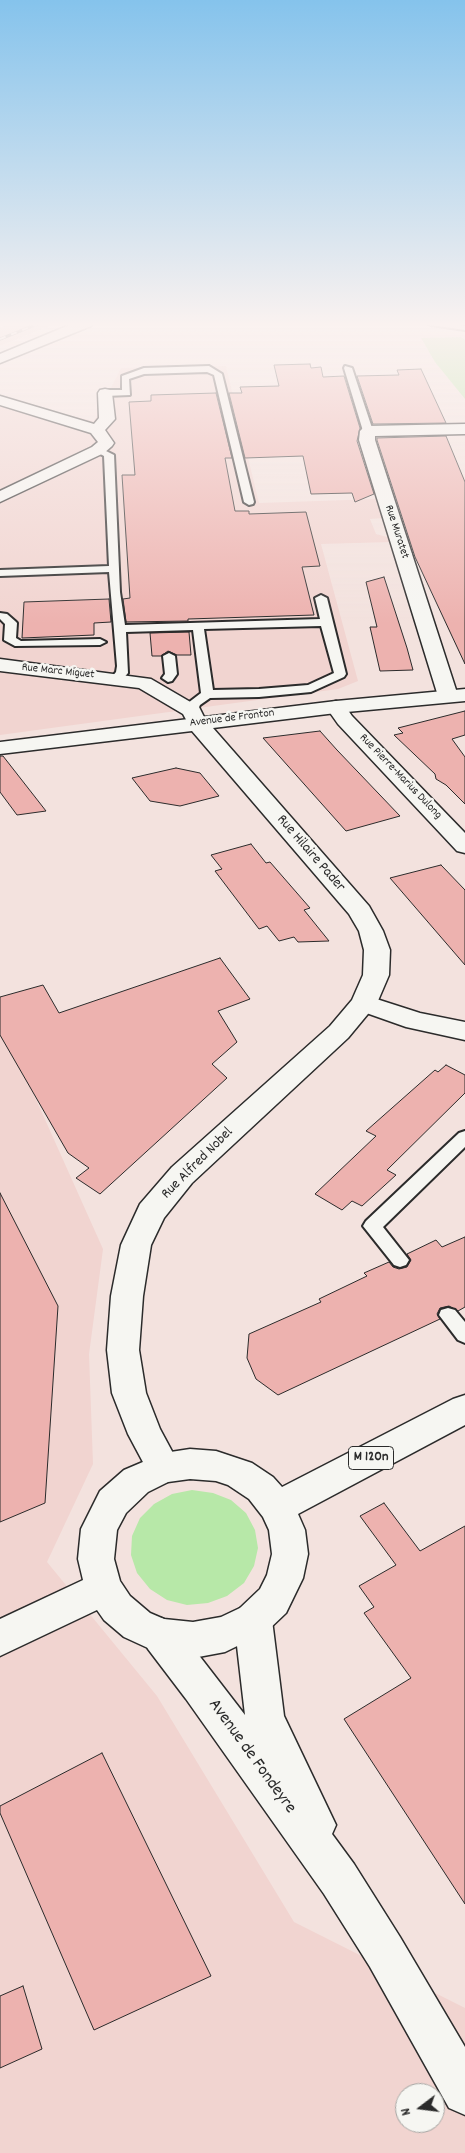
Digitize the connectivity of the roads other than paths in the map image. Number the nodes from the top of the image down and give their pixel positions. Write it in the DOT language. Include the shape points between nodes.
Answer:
graph roads {
  1 [pos="76,423"];
  2 [pos="103,423"];
  3 [pos="230,423"];
  4 [pos="366,423"];
  5 [pos="465,429"];
  6 [pos="97,430"];
  7 [pos="368,431"];
  8 [pos="98,450"];
  9 [pos="0,497"];
  10 [pos="249,502"];
  11 [pos="114,570"];
  12 [pos="0,573"];
  13 [pos="321,598"];
  14 [pos="0,616"];
  15 [pos="326,622"];
  16 [pos="198,626"];
  17 [pos="120,629"];
  18 [pos="100,642"];
  19 [pos="169,656"];
  20 [pos="0,665"];
  21 [pos="117,678"];
  22 [pos="168,678"];
  23 [pos="207,694"];
  24 [pos="457,695"];
  25 [pos="336,707"];
  26 [pos="195,717"];
  27 [pos="0,748"];
  28 [pos="465,846"];
  29 [pos="364,1003"];
  30 [pos="465,1030"];
  31 [pos="465,1137"];
  32 [pos="400,1260"];
  33 [pos="448,1315"];
  34 [pos="465,1335"];
  35 [pos="465,1409"];
  36 [pos="164,1468"];
  37 [pos="277,1507"];
  38 [pos="103,1588"];
  39 [pos="253,1620"];
  40 [pos="161,1636"];
  41 [pos="0,1638"];
  42 [pos="339,1879"];
  43 [pos="465,2092"];
  1 -- 6 [label="street"];
  2 -- 6 [label="street"];
  3 -- 10 [label="lane"];
  4 -- 7 [label="lane, Rue Muratet"];
  5 -- 7 [label="street"];
  6 -- 8 [label="street" via="106,443"];
  7 -- 24 [label="street, Rue Muratet" via="371,452"];
  8 -- 9 [label="street"];
  8 -- 11 [label="lane" via="109,455"];
  11 -- 12 [label="lane"];
  11 -- 17 [label="lane"];
  13 -- 15 [label="lane"];
  14 -- 18 [label="lane" via="11,623 10,640 19,644"];
  15 -- 16 [label="lane"];
  15 -- 23 [label="lane" via="340,674 311,688"];
  16 -- 17 [label="lane" via="167,632"];
  16 -- 23 [label="lane"];
  17 -- 21 [label="lane" via="123,666"];
  19 -- 22 [label="lane" via="171,674"];
  20 -- 21 [label="street, Rue Marc Miguet"];
  21 -- 26 [label="street" via="166,715"];
  23 -- 26 [label="lane" via="194,703"];
  24 -- 25 [label="street, Avenue de Fronton"];
  25 -- 26 [label="street, Avenue de Fronton"];
  25 -- 28 [label="street, Rue Pierre-Marius Dulong"];
  26 -- 27 [label="street, Avenue de Fronton"];
  26 -- 29 [label="street, Rue Hilaire Pader" via="360,911 377,950 376,975"];
  29 -- 30 [label="street" via="415,1021"];
  29 -- 36 [label="street, Rue Alfred Nobel" via="339,1032 182,1175 151,1212 136,1245 127,1296 123,1350 129,1393 145,1434"];
  31 -- 32 [label="lane" via="372,1226"];
  33 -- 34 [label="lane"];
  35 -- 37 [label="street, M 120n"];
  36 -- 37 [label="street" via="190,1464 216,1466 240,1474 261,1488"];
  36 -- 38 [label="street" via="136,1481 113,1502 99,1529 96,1559"];
  37 -- 39 [label="street" via="287,1530 290,1554 285,1578 273,1601"];
  38 -- 40 [label="street" via="117,1608 137,1625"];
  38 -- 41 [label="street"];
  39 -- 40 [label="street" via="225,1634 193,1640"];
  39 -- 42 [label="street, Avenue de Fondeyre" via="266,1718"];
  40 -- 42 [label="street, Avenue de Fondeyre"];
  42 -- 43 [label="street, Avenue de Fondeyre"];
}
